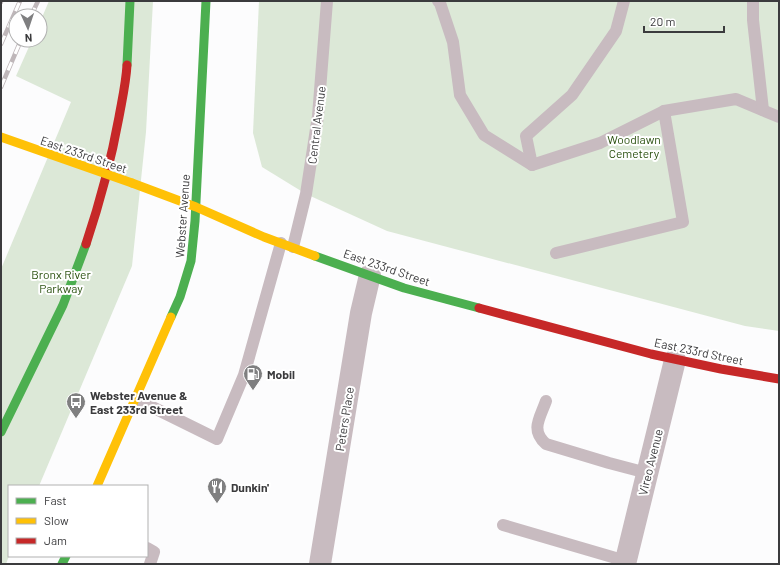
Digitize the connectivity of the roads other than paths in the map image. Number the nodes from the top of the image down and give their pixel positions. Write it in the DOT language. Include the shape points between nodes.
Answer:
graph roads {
  1 [pos="130,1"];
  2 [pos="206,1"];
  3 [pos="327,1"];
  4 [pos="438,1"];
  5 [pos="624,1"];
  6 [pos="753,1"];
  7 [pos="763,110"];
  8 [pos="664,111"];
  9 [pos="779,117"];
  10 [pos="1,137"];
  11 [pos="532,164"];
  12 [pos="196,207"];
  13 [pos="281,243"];
  14 [pos="293,247"];
  15 [pos="556,253"];
  16 [pos="370,275"];
  17 [pos="675,360"];
  18 [pos="779,379"];
  19 [pos="136,399"];
  20 [pos="546,402"];
  21 [pos="1,432"];
  22 [pos="647,473"];
  23 [pos="97,485"];
  24 [pos="503,526"];
  25 [pos="148,549"];
  26 [pos="626,562"];
  27 [pos="150,564"];
  28 [pos="320,564"];
  1 -- 21 [label="main road" via="126,80 102,195 66,298"];
  2 -- 12 [label="main road, Webster Avenue"];
  3 -- 14 [label="lane, Central Avenue" via="318,116 306,194"];
  4 -- 11 [label="lane" via="453,42 460,94 484,135"];
  5 -- 11 [label="lane" via="616,31 572,95 526,136"];
  6 -- 7 [label="lane"];
  7 -- 8 [label="lane" via="736,99"];
  7 -- 9 [label="lane"];
  8 -- 11 [label="lane" via="600,143"];
  8 -- 15 [label="lane" via="683,222"];
  10 -- 12 [label="main road, East 233rd Street, bridge"];
  12 -- 13 [label="main road, East 233rd Street"];
  12 -- 19 [label="main road, Webster Avenue" via="191,261 184,286"];
  13 -- 14 [label="main road, East 233rd Street"];
  13 -- 19 [label="lane" via="244,375 217,439"];
  14 -- 16 [label="main road, East 233rd Street"];
  16 -- 17 [label="main road, East 233rd Street" via="404,288"];
  16 -- 28 [label="street, Peters Place" via="361,313"];
  17 -- 18 [label="main road, East 233rd Street"];
  17 -- 22 [label="street, Vireo Avenue"];
  19 -- 23 [label="main road, Webster Avenue"];
  20 -- 22 [label="lane" via="537,432 546,444"];
  22 -- 26 [label="street, Vireo Avenue"];
  24 -- 26 [label="lane"];
  25 -- 27 [label="lane" via="154,552"];
}
